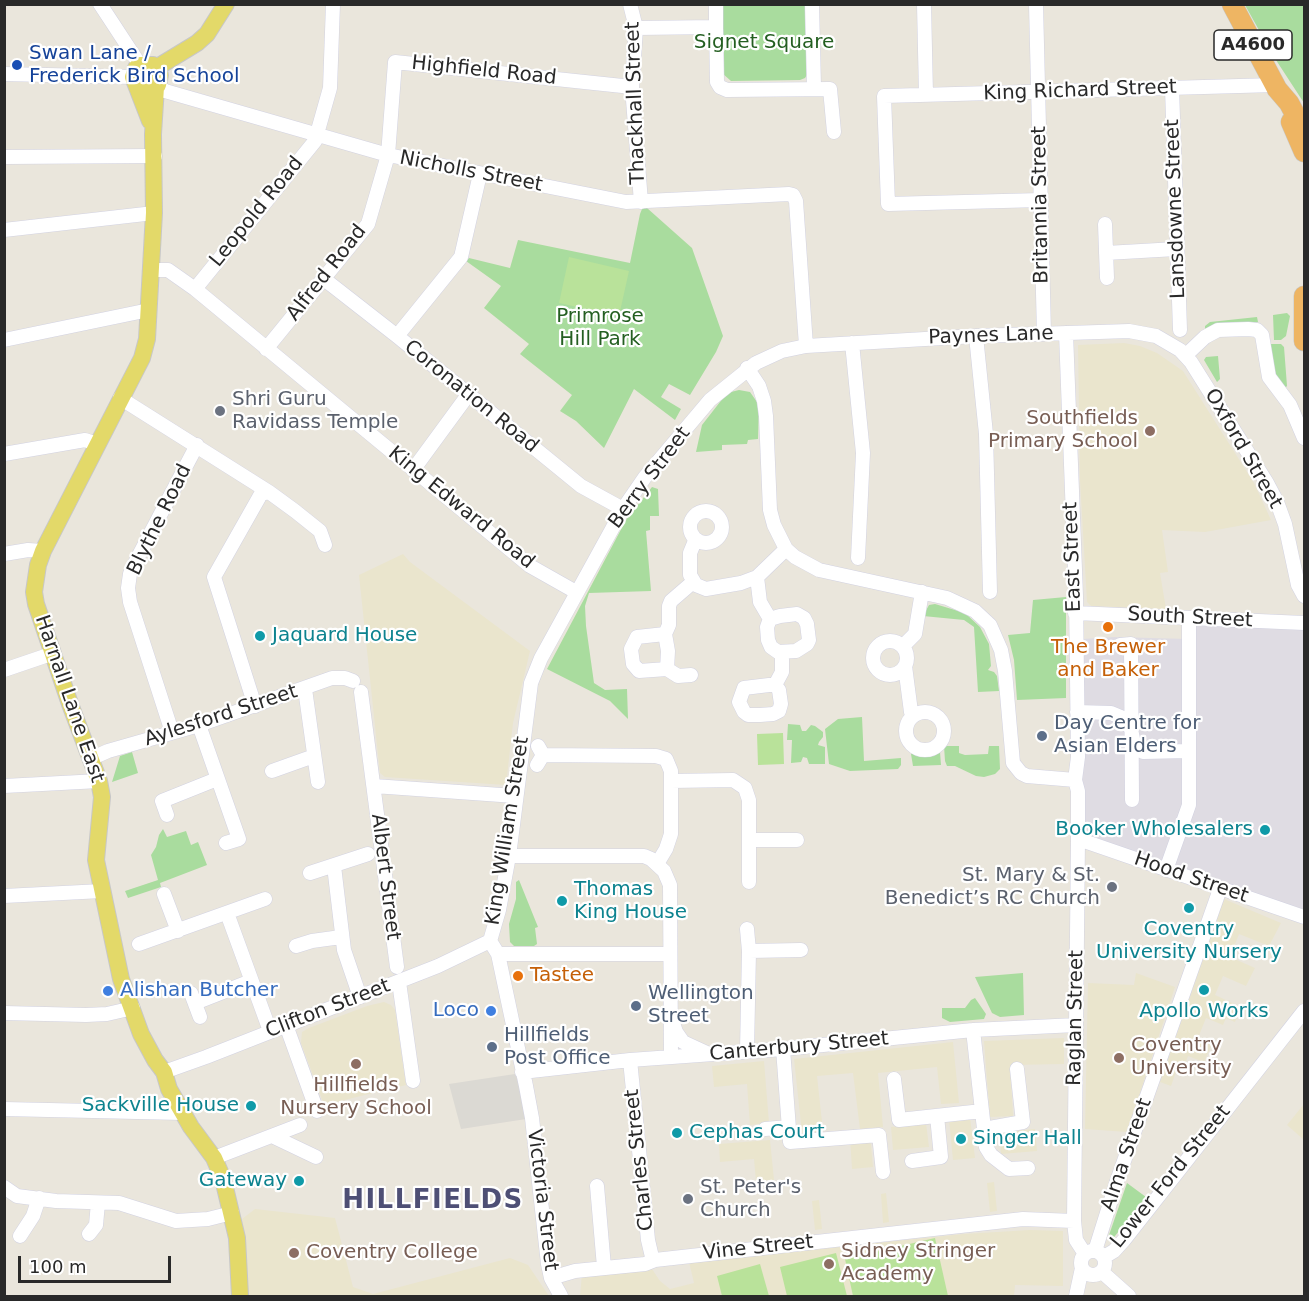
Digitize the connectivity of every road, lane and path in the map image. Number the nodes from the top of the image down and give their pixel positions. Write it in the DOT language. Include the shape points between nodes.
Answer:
graph roads {
  1 [pos="100,4"];
  2 [pos="226,4"];
  3 [pos="333,4"];
  4 [pos="630,4"];
  5 [pos="716,4"];
  6 [pos="812,4"];
  7 [pos="924,4"];
  8 [pos="1036,4"];
  9 [pos="1232,4"];
  10 [pos="716,27"];
  11 [pos="636,28"];
  12 [pos="4,74"];
  13 [pos="147,79"];
  14 [pos="632,87"];
  15 [pos="814,87"];
  16 [pos="1172,88"];
  17 [pos="1039,93"];
  18 [pos="1280,93"];
  19 [pos="926,95"];
  20 [pos="1305,122"];
  21 [pos="1305,131"];
  22 [pos="834,132"];
  23 [pos="318,135"];
  24 [pos="1305,152"];
  25 [pos="388,155"];
  26 [pos="155,156"];
  27 [pos="4,157"];
  28 [pos="480,174"];
  29 [pos="1041,200"];
  30 [pos="641,202"];
  31 [pos="154,213"];
  32 [pos="1105,224"];
  33 [pos="4,230"];
  34 [pos="1176,249"];
  35 [pos="1106,253"];
  36 [pos="150,270"];
  37 [pos="1107,278"];
  38 [pos="324,279"];
  39 [pos="195,289"];
  40 [pos="1305,296"];
  41 [pos="149,310"];
  42 [pos="1180,330"];
  43 [pos="1066,333"];
  44 [pos="1044,334"];
  45 [pos="1304,334"];
  46 [pos="398,336"];
  47 [pos="976,336"];
  48 [pos="4,340"];
  49 [pos="852,343"];
  50 [pos="1174,345"];
  51 [pos="806,346"];
  52 [pos="266,350"];
  53 [pos="1186,355"];
  54 [pos="747,368"];
  55 [pos="468,395"];
  56 [pos="120,398"];
  57 [pos="1305,438"];
  58 [pos="97,444"];
  59 [pos="197,445"];
  60 [pos="4,454"];
  61 [pos="413,470"];
  62 [pos="269,492"];
  63 [pos="622,509"];
  64 [pos="695,540"];
  65 [pos="325,545"];
  66 [pos="786,549"];
  67 [pos="43,551"];
  68 [pos="4,554"];
  69 [pos="858,558"];
  70 [pos="757,577"];
  71 [pos="693,582"];
  72 [pos="984,583"];
  73 [pos="576,592"];
  74 [pos="922,592"];
  75 [pos="1305,596"];
  76 [pos="1075,613"];
  77 [pos="1189,618"];
  78 [pos="770,619"];
  79 [pos="1305,623"];
  80 [pos="665,634"];
  81 [pos="1120,645"];
  82 [pos="903,646"];
  83 [pos="54,652"];
  84 [pos="782,653"];
  85 [pos="541,658"];
  86 [pos="905,666"];
  87 [pos="667,669"];
  88 [pos="4,670"];
  89 [pos="691,675"];
  90 [pos="775,685"];
  91 [pos="305,688"];
  92 [pos="359,692"];
  93 [pos="255,705"];
  94 [pos="1077,712"];
  95 [pos="912,714"];
  96 [pos="199,725"];
  97 [pos="1131,729"];
  98 [pos="172,732"];
  99 [pos="1188,751"];
  100 [pos="540,755"];
  101 [pos="315,756"];
  102 [pos="90,759"];
  103 [pos="272,771"];
  104 [pos="216,779"];
  105 [pos="1075,780"];
  106 [pos="99,781"];
  107 [pos="671,781"];
  108 [pos="318,782"];
  109 [pos="4,786"];
  110 [pos="374,786"];
  111 [pos="515,796"];
  112 [pos="1132,800"];
  113 [pos="167,815"];
  114 [pos="1078,839"];
  115 [pos="749,840"];
  116 [pos="797,840"];
  117 [pos="226,843"];
  118 [pos="368,854"];
  119 [pos="508,855"];
  120 [pos="657,864"];
  121 [pos="334,866"];
  122 [pos="1166,870"];
  123 [pos="310,873"];
  124 [pos="749,882"];
  125 [pos="1220,889"];
  126 [pos="102,891"];
  127 [pos="164,894"];
  128 [pos="4,896"];
  129 [pos="265,899"];
  130 [pos="227,913"];
  131 [pos="1305,917"];
  132 [pos="747,929"];
  133 [pos="178,931"];
  134 [pos="341,937"];
  135 [pos="490,941"];
  136 [pos="139,944"];
  137 [pos="296,946"];
  138 [pos="801,950"];
  139 [pos="749,951"];
  140 [pos="498,954"];
  141 [pos="670,954"];
  142 [pos="396,967"];
  143 [pos="251,981"];
  144 [pos="399,982"];
  145 [pos="360,997"];
  146 [pos="133,1008"];
  147 [pos="1305,1011"];
  148 [pos="4,1013"];
  149 [pos="670,1016"];
  150 [pos="200,1017"];
  151 [pos="286,1025"];
  152 [pos="1076,1025"];
  153 [pos="973,1030"];
  154 [pos="270,1031"];
  155 [pos="783,1049"];
  156 [pos="747,1051"];
  157 [pos="711,1055"];
  158 [pos="671,1057"];
  159 [pos="630,1060"];
  160 [pos="1017,1069"];
  161 [pos="164,1072"];
  162 [pos="522,1072"];
  163 [pos="894,1079"];
  164 [pos="412,1081"];
  165 [pos="4,1109"];
  166 [pos="317,1111"];
  167 [pos="982,1111"];
  168 [pos="182,1113"];
  169 [pos="937,1116"];
  170 [pos="300,1125"];
  171 [pos="789,1127"];
  172 [pos="765,1129"];
  173 [pos="984,1129"];
  174 [pos="272,1136"];
  175 [pos="316,1157"];
  176 [pos="214,1158"];
  177 [pos="912,1161"];
  178 [pos="1028,1168"];
  179 [pos="883,1172"];
  180 [pos="597,1186"];
  181 [pos="4,1187"];
  182 [pos="39,1198"];
  183 [pos="98,1203"];
  184 [pos="232,1213"];
  185 [pos="1074,1221"];
  186 [pos="89,1234"];
  187 [pos="20,1236"];
  188 [pos="655,1260"];
  189 [pos="1093,1263"];
  190 [pos="604,1268"];
  191 [pos="551,1278"];
  192 [pos="560,1294"];
  193 [pos="240,1296"];
  194 [pos="1077,1296"];
  195 [pos="1129,1296"];
  1 -- 13 [label="street"];
  2 -- 13 [label="main road" via="207,34"];
  3 -- 23 [label="street" via="330,88"];
  4 -- 11 [label="street, Thackhall Street"];
  5 -- 10 [label="street"];
  6 -- 15 [label="street"];
  7 -- 19 [label="street"];
  8 -- 17 [label="street, Britannia Street"];
  9 -- 18 [label="highway, A4600"];
  10 -- 11 [label="street"];
  10 -- 15 [label="street" via="720,87"];
  11 -- 14 [label="street, Thackhall Street"];
  12 -- 13 [label="street"];
  13 -- 23 [label="street, Nicholls Street" via="165,91"];
  13 -- 26 [label="main road, Harnall Lane East"];
  14 -- 25 [label="street, Highfield Road" via="396,62"];
  14 -- 30 [label="street, Thackhall Street"];
  15 -- 22 [label="street" via="830,88 832,92"];
  16 -- 17 [label="street, King Richard Street"];
  16 -- 18 [label="street, King Richard Street"];
  16 -- 34 [label="street, Lansdowne Street"];
  17 -- 19 [label="street, King Richard Street"];
  17 -- 29 [label="street, Britannia Street"];
  18 -- 20 [label="highway, A4600"];
  18 -- 21 [label="highway, A4600"];
  18 -- 24 [label="highway, A4600"];
  19 -- 29 [label="street, King Richard Street" via="884,96 888,204"];
  23 -- 25 [label="street, Nicholls Street"];
  23 -- 39 [label="street, Leopold Road"];
  25 -- 28 [label="street, Nicholls Street"];
  25 -- 38 [label="street, Alfred Road" via="368,224"];
  26 -- 27 [label="street"];
  26 -- 31 [label="main road, Harnall Lane East"];
  28 -- 30 [label="street, Nicholls Street"];
  28 -- 46 [label="street" via="461,257"];
  29 -- 44 [label="street, Britannia Street"];
  30 -- 51 [label="street, Nicholls Street" via="793,195"];
  31 -- 33 [label="street"];
  31 -- 36 [label="main road, Harnall Lane East"];
  32 -- 35 [label="street"];
  34 -- 35 [label="street"];
  34 -- 42 [label="street, Lansdowne Street"];
  35 -- 37 [label="street"];
  36 -- 39 [label="street, King Edward Road" via="168,270"];
  36 -- 41 [label="main road, Harnall Lane East"];
  38 -- 46 [label="street, Coronation Road"];
  38 -- 52 [label="street, Alfred Road"];
  39 -- 52 [label="street, King Edward Road"];
  40 -- 45 [label="highway"];
  41 -- 48 [label="street"];
  41 -- 56 [label="main road, Harnall Lane East" via="142,358"];
  43 -- 44 [label="street, Paynes Lane"];
  43 -- 50 [label="street, Paynes Lane" via="1139,332"];
  43 -- 76 [label="street, East Street"];
  44 -- 47 [label="street, Paynes Lane"];
  46 -- 55 [label="street, Coronation Road"];
  47 -- 49 [label="street, Paynes Lane"];
  47 -- 72 [label="street" via="986,434"];
  49 -- 51 [label="street, Paynes Lane"];
  49 -- 69 [label="street" via="863,453"];
  50 -- 53 [label="street, Oxford Street"];
  51 -- 54 [label="street, Berry Street" via="782,351"];
  52 -- 61 [label="street, King Edward Road"];
  53 -- 57 [label="street" via="1215,331 1257,330 1262,335 1269,377 1290,405"];
  53 -- 75 [label="street, Oxford Street" via="1277,502 1298,585"];
  54 -- 63 [label="street, Berry Street" via="710,400"];
  54 -- 66 [label="street" via="764,401 770,510"];
  55 -- 61 [label="street"];
  55 -- 63 [label="street, Coronation Road" via="581,486"];
  56 -- 58 [label="main road, Harnall Lane East"];
  56 -- 59 [label="street"];
  58 -- 60 [label="street" via="85,440"];
  58 -- 67 [label="main road, Harnall Lane East"];
  59 -- 62 [label="street"];
  59 -- 98 [label="street, Blythe Road" via="137,559 128,588"];
  61 -- 73 [label="street, King Edward Road" via="530,566"];
  62 -- 65 [label="street" via="320,531"];
  62 -- 93 [label="street" via="261,494 214,577"];
  63 -- 73 [label="street, Berry Street"];
  64 -- 71 [label="street" via="689,561"];
  66 -- 70 [label="street"];
  66 -- 74 [label="street" via="819,570"];
  67 -- 68 [label="street"];
  67 -- 83 [label="main road, Harnall Lane East" via="34,592"];
  70 -- 71 [label="street" via="712,590 701,589"];
  70 -- 78 [label="street" via="760,602"];
  71 -- 80 [label="street" via="671,601"];
  73 -- 85 [label="street, Berry Street"];
  74 -- 82 [label="street" via="915,634"];
  74 -- 105 [label="street" via="966,606 985,619 994,633 1005,671 1011,757 1016,768 1035,778"];
  76 -- 77 [label="street, South Street"];
  76 -- 94 [label="street, East Street"];
  77 -- 79 [label="street, South Street"];
  77 -- 99 [label="street"];
  78 -- 84 [label="street" via="769,644"];
  78 -- 84 [label="street" via="796,614 807,624 809,640 804,647"];
  80 -- 87 [label="street" via="669,651"];
  80 -- 87 [label="street" via="637,637 631,649 633,664 639,671"];
  81 -- 97 [label="street" via="1131,644"];
  82 -- 86 [label="street"];
  82 -- 86 [label="street" via="885,641 876,646 872,657 879,672 888,675"];
  83 -- 88 [label="street"];
  83 -- 102 [label="main road, Harnall Lane East"];
  84 -- 90 [label="street" via="782,672"];
  85 -- 111 [label="street, King William Street" via="531,683"];
  86 -- 95 [label="street"];
  87 -- 89 [label="street" via="678,676"];
  91 -- 92 [label="street, Aylesford Street" via="339,677"];
  91 -- 93 [label="street, Aylesford Street"];
  91 -- 101 [label="street"];
  92 -- 110 [label="street, Albert Street"];
  93 -- 96 [label="street, Aylesford Street"];
  94 -- 97 [label="street" via="1111,713 1123,718"];
  94 -- 105 [label="street, East Street"];
  96 -- 98 [label="street, Aylesford Street"];
  96 -- 104 [label="street"];
  97 -- 99 [label="street" via="1134,744 1143,752"];
  97 -- 112 [label="street"];
  98 -- 102 [label="street, Aylesford Street"];
  99 -- 122 [label="street" via="1189,805"];
  100 -- 107 [label="street" via="656,756 666,759"];
  101 -- 103 [label="street"];
  101 -- 108 [label="street"];
  102 -- 106 [label="main road, Harnall Lane East"];
  104 -- 113 [label="street" via="162,801"];
  104 -- 117 [label="street" via="239,839"];
  105 -- 114 [label="street, Raglan Street"];
  106 -- 109 [label="street"];
  106 -- 126 [label="main road, Harnall Lane East" via="102,797 96,860"];
  107 -- 115 [label="street" via="740,783 749,796"];
  107 -- 120 [label="street" via="670,838"];
  110 -- 111 [label="street"];
  110 -- 142 [label="street, Albert Street"];
  111 -- 119 [label="street, King William Street"];
  114 -- 122 [label="street, Hood Street"];
  114 -- 152 [label="street, Raglan Street"];
  115 -- 116 [label="street"];
  115 -- 124 [label="street"];
  118 -- 121 [label="street"];
  119 -- 120 [label="street" via="635,855"];
  119 -- 135 [label="street, King William Street"];
  120 -- 141 [label="street" via="670,885"];
  121 -- 123 [label="street"];
  121 -- 134 [label="street"];
  122 -- 125 [label="street, Hood Street"];
  125 -- 131 [label="street, Hood Street"];
  125 -- 189 [label="street, Alma Street" via="1117,1181"];
  126 -- 128 [label="street"];
  126 -- 146 [label="main road, Harnall Lane East" via="122,979"];
  127 -- 133 [label="street"];
  129 -- 130 [label="street"];
  130 -- 133 [label="street"];
  130 -- 143 [label="street"];
  132 -- 139 [label="street"];
  133 -- 136 [label="street"];
  134 -- 137 [label="street"];
  134 -- 145 [label="street"];
  135 -- 140 [label="street, King William Street"];
  135 -- 144 [label="street, Clifton Street"];
  138 -- 139 [label="street"];
  139 -- 156 [label="street"];
  140 -- 141 [label="street"];
  140 -- 162 [label="street, King William Street"];
  141 -- 149 [label="street"];
  143 -- 150 [label="street" via="193,998"];
  143 -- 154 [label="street"];
  144 -- 145 [label="street, Clifton Street"];
  144 -- 164 [label="street"];
  145 -- 151 [label="street, Clifton Street"];
  146 -- 148 [label="street" via="86,1015"];
  146 -- 161 [label="main road, Harnall Lane East" via="145,1041"];
  147 -- 189 [label="street, Lower Ford Street" via="1124,1240"];
  149 -- 157 [label="street" via="683,1042"];
  149 -- 158 [label="street"];
  151 -- 154 [label="street, Clifton Street"];
  151 -- 166 [label="street"];
  152 -- 153 [label="street, Canterbury Street"];
  152 -- 185 [label="street, Raglan Street"];
  153 -- 155 [label="street, Canterbury Street"];
  153 -- 167 [label="street"];
  154 -- 161 [label="street, Clifton Street"];
  155 -- 156 [label="street, Canterbury Street"];
  155 -- 171 [label="street"];
  156 -- 157 [label="street, Canterbury Street"];
  157 -- 158 [label="street, Canterbury Street"];
  158 -- 159 [label="street, Canterbury Street"];
  159 -- 162 [label="street, Canterbury Street"];
  159 -- 188 [label="street, Charles Street" via="648,1240"];
  160 -- 173 [label="street" via="1023,1122"];
  161 -- 168 [label="main road, Harnall Lane East"];
  162 -- 191 [label="street, Victoria Street" via="532,1118"];
  163 -- 169 [label="street" via="899,1120"];
  165 -- 168 [label="street"];
  167 -- 169 [label="street"];
  167 -- 173 [label="street"];
  168 -- 176 [label="main road, Harnall Lane East"];
  169 -- 177 [label="street" via="941,1157"];
  170 -- 174 [label="street"];
  171 -- 172 [label="street"];
  171 -- 179 [label="street" via="790,1142 879,1135"];
  173 -- 178 [label="street" via="991,1155 1009,1168"];
  174 -- 175 [label="street"];
  174 -- 176 [label="street"];
  176 -- 184 [label="main road, Harnall Lane East"];
  180 -- 190 [label="street"];
  181 -- 182 [label="street" via="17,1196"];
  182 -- 183 [label="street"];
  182 -- 187 [label="street"];
  183 -- 184 [label="street" via="119,1203 176,1221"];
  183 -- 186 [label="street" via="96,1225"];
  184 -- 193 [label="main road, Harnall Lane East"];
  185 -- 188 [label="street, Vine Street" via="1023,1219"];
  185 -- 189 [label="street, Raglan Street" via="1076,1240"];
  188 -- 190 [label="street, Vine Street"];
  189 -- 194 [label="street"];
  189 -- 195 [label="street"];
  190 -- 191 [label="street, Vine Street"];
  191 -- 192 [label="street, Victoria Street"];
}
